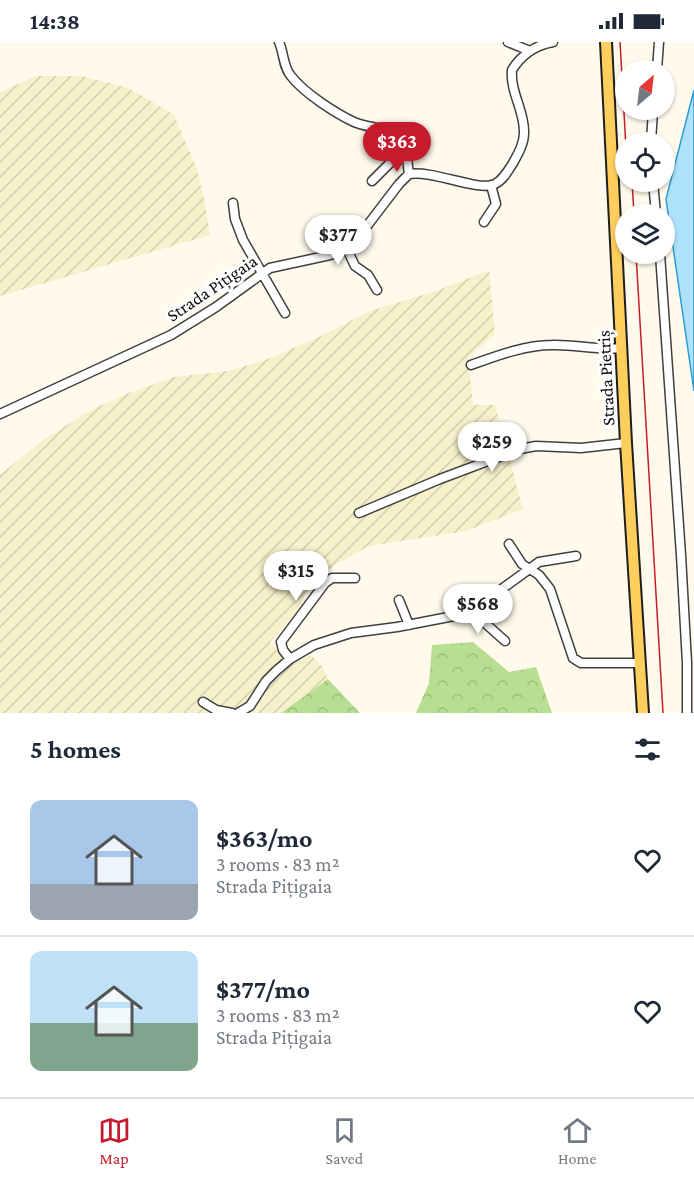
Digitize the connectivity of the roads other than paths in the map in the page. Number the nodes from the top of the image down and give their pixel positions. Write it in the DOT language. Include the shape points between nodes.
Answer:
graph roads {
  1 [pos="279,42"];
  2 [pos="508,42"];
  3 [pos="553,42"];
  4 [pos="606,42"];
  5 [pos="659,42"];
  6 [pos="530,51"];
  7 [pos="658,60"];
  8 [pos="405,148"];
  9 [pos="409,174"];
  10 [pos="372,181"];
  11 [pos="491,185"];
  12 [pos="233,203"];
  13 [pos="484,222"];
  14 [pos="347,249"];
  15 [pos="661,264"];
  16 [pos="262,272"];
  17 [pos="376,290"];
  18 [pos="285,314"];
  19 [pos="621,348"];
  20 [pos="471,365"];
  21 [pos="0,414"];
  22 [pos="626,443"];
  23 [pos="359,513"];
  24 [pos="509,544"];
  25 [pos="576,556"];
  26 [pos="530,568"];
  27 [pos="355,578"];
  28 [pos="399,600"];
  29 [pos="473,608"];
  30 [pos="409,625"];
  31 [pos="505,641"];
  32 [pos="290,659"];
  33 [pos="639,663"];
  34 [pos="203,702"];
  35 [pos="232,713"];
  36 [pos="238,713"];
  37 [pos="643,713"];
  38 [pos="687,713"];
  1 -- 8 [label="street" via="286,68 297,83 354,122 398,135"];
  2 -- 6 [label="street"];
  3 -- 6 [label="street"];
  4 -- 19 [label="main road, Strada Pietriș"];
  5 -- 7 [label="street"];
  6 -- 11 [label="street" via="516,65 512,78 524,129 522,144 507,172"];
  8 -- 9 [label="street"];
  8 -- 10 [label="street"];
  9 -- 11 [label="street" via="434,174"];
  9 -- 14 [label="street"];
  11 -- 13 [label="street" via="495,207"];
  12 -- 16 [label="street" via="243,240"];
  14 -- 16 [label="street, Strada Pițigaia"];
  14 -- 17 [label="street" via="355,266 368,275"];
  15 -- 38 [label="street" via="681,555"];
  16 -- 18 [label="street"];
  16 -- 21 [label="street, Strada Pițigaia" via="216,307 171,334"];
  19 -- 20 [label="street" via="548,345"];
  19 -- 22 [label="main road, Strada Pietriș"];
  22 -- 23 [label="street" via="520,449"];
  22 -- 33 [label="main road, Strada Pietriș"];
  24 -- 26 [label="street" via="522,564"];
  25 -- 26 [label="street" via="548,560"];
  26 -- 29 [label="street"];
  26 -- 33 [label="street" via="554,596 573,658 581,663"];
  27 -- 32 [label="street" via="332,578 325,583 281,642"];
  28 -- 30 [label="street"];
  29 -- 30 [label="street"];
  29 -- 31 [label="street"];
  30 -- 32 [label="street" via="330,639"];
  32 -- 36 [label="street" via="266,681 250,706"];
  33 -- 37 [label="main road, Strada Pietriș"];
  34 -- 35 [label="street"];
}
